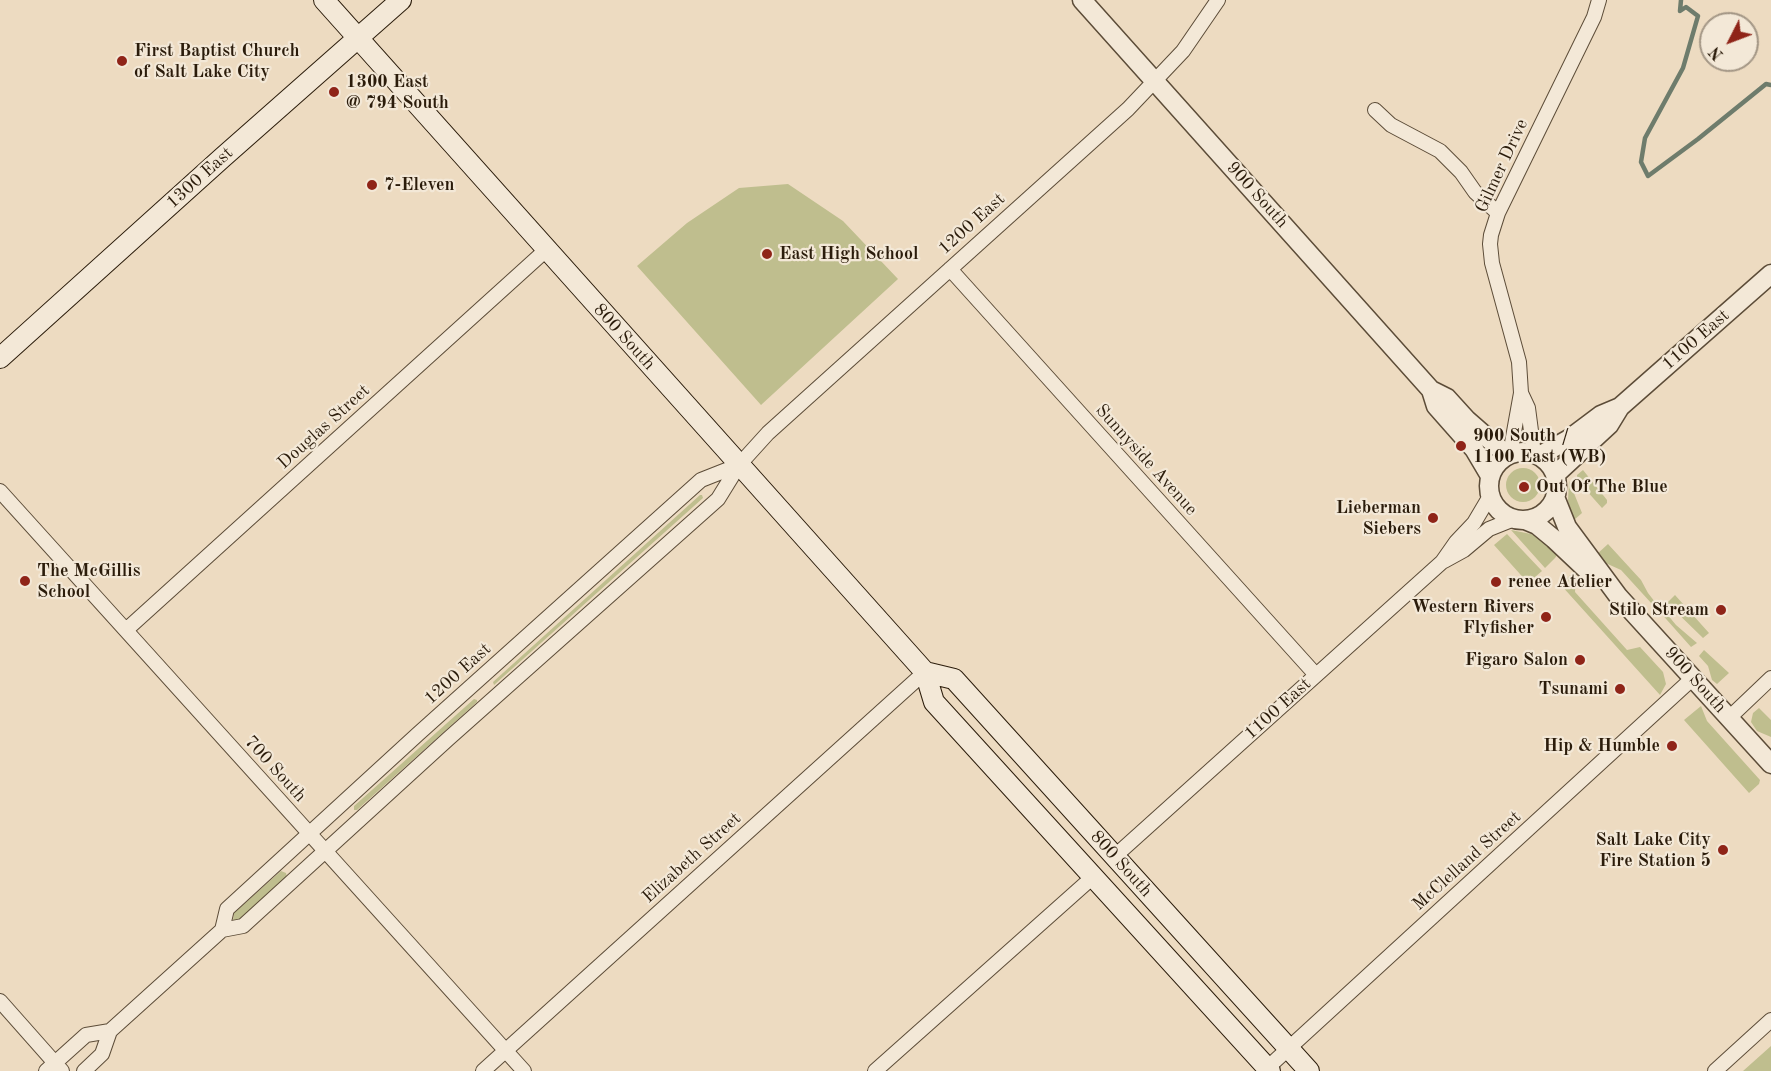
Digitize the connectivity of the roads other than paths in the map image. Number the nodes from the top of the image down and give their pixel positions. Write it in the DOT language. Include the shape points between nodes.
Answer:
graph roads {
  1 [pos="324,0"];
  2 [pos="401,0"];
  3 [pos="1082,0"];
  4 [pos="1218,0"];
  5 [pos="1599,0"];
  6 [pos="357,39"];
  7 [pos="1155,80"];
  8 [pos="1375,111"];
  9 [pos="1498,213"];
  10 [pos="546,250"];
  11 [pos="950,269"];
  12 [pos="1771,274"];
  13 [pos="0,358"];
  14 [pos="1431,390"];
  15 [pos="1521,393"];
  16 [pos="1620,406"];
  17 [pos="1508,455"];
  18 [pos="1537,455"];
  19 [pos="739,465"];
  20 [pos="1555,475"];
  21 [pos="1490,476"];
  22 [pos="0,491"];
  23 [pos="1490,495"];
  24 [pos="1555,497"];
  25 [pos="1520,519"];
  26 [pos="1442,562"];
  27 [pos="1618,596"];
  28 [pos="126,630"];
  29 [pos="925,672"];
  30 [pos="1316,675"];
  31 [pos="1693,678"];
  32 [pos="1771,678"];
  33 [pos="1730,718"];
  34 [pos="1771,764"];
  35 [pos="310,834"];
  36 [pos="325,850"];
  37 [pos="1114,857"];
  38 [pos="1094,876"];
  39 [pos="222,930"];
  40 [pos="0,1001"];
  41 [pos="1771,1020"];
  42 [pos="110,1031"];
  43 [pos="1287,1048"];
  44 [pos="506,1051"];
  45 [pos="54,1068"];
  46 [pos="1267,1070"];
  47 [pos="84,1071"];
  48 [pos="483,1071"];
  49 [pos="524,1071"];
  50 [pos="875,1071"];
  51 [pos="1309,1071"];
  52 [pos="1715,1071"];
  1 -- 6 [label="main road, 800 South"];
  2 -- 6 [label="main road, 1300 East"];
  3 -- 7 [label="street, 900 South"];
  4 -- 7 [label="street, 1200 East" via="1183,51"];
  5 -- 9 [label="street, Gilmer Drive"];
  6 -- 10 [label="main road, 800 South"];
  6 -- 13 [label="main road, 1300 East"];
  7 -- 11 [label="street, 1200 East" via="1128,109"];
  7 -- 14 [label="street, 900 South"];
  8 -- 9 [label="street" via="1391,125 1440,151"];
  9 -- 15 [label="street, Gilmer Drive" via="1490,254 1519,362"];
  10 -- 19 [label="main road, 800 South"];
  10 -- 28 [label="street, Douglas Street"];
  11 -- 19 [label="street, 1200 East" via="768,433"];
  11 -- 30 [label="street, Sunnyside Avenue"];
  12 -- 16 [label="street, 1100 East"];
  14 -- 17 [label="street, 900 South" via="1447,398"];
  14 -- 21 [label="street, 900 South" via="1436,406 1474,449"];
  15 -- 17 [label="street, Gilmer Drive"];
  15 -- 18 [label="street, Gilmer Drive" via="1528,408"];
  16 -- 18 [label="street, 1100 East"];
  16 -- 20 [label="street, 1100 East" via="1609,424"];
  17 -- 18 [label="street"];
  17 -- 21 [label="street"];
  18 -- 20 [label="street" via="1552,467"];
  19 -- 29 [label="main road, 800 South"];
  19 -- 35 [label="street, 1200 East" via="701,480"];
  19 -- 36 [label="street, 1200 East" via="718,499"];
  20 -- 24 [label="street"];
  21 -- 23 [label="street"];
  22 -- 28 [label="street, 700 South"];
  23 -- 25 [label="street" via="1504,514"];
  23 -- 26 [label="street, 1100 East" via="1474,524"];
  24 -- 25 [label="street" via="1547,510 1533,518"];
  24 -- 27 [label="street, 900 South" via="1567,527"];
  25 -- 26 [label="street, 1100 East" via="1489,529"];
  25 -- 27 [label="street, 900 South" via="1537,525"];
  26 -- 30 [label="street, 1100 East"];
  27 -- 31 [label="street, 900 South"];
  28 -- 35 [label="street, 700 South"];
  29 -- 37 [label="main road, 800 South" via="954,679"];
  29 -- 38 [label="main road, 800 South" via="934,702"];
  29 -- 44 [label="street, Elizabeth Street"];
  30 -- 37 [label="street, 1100 East"];
  31 -- 33 [label="street, 900 South"];
  31 -- 43 [label="street, McClelland Street"];
  32 -- 33 [label="street"];
  33 -- 34 [label="street, 900 South"];
  35 -- 36 [label="street, 700 South"];
  35 -- 39 [label="street, 1200 East" via="227,909"];
  36 -- 39 [label="street, 1200 East" via="243,926"];
  36 -- 44 [label="street, 700 South"];
  37 -- 43 [label="main road, 800 South"];
  38 -- 46 [label="main road, 800 South"];
  38 -- 50 [label="street"];
  39 -- 42 [label="street, 1200 East"];
  40 -- 45 [label="street"];
  41 -- 52 [label="street"];
  42 -- 45 [label="street, 1200 East" via="86,1035"];
  42 -- 47 [label="street, 1200 East" via="102,1054"];
  43 -- 46 [label="street, McClelland Street"];
  43 -- 51 [label="main road, 800 South"];
  44 -- 48 [label="street, Elizabeth Street"];
  44 -- 49 [label="street, 700 South"];
}
